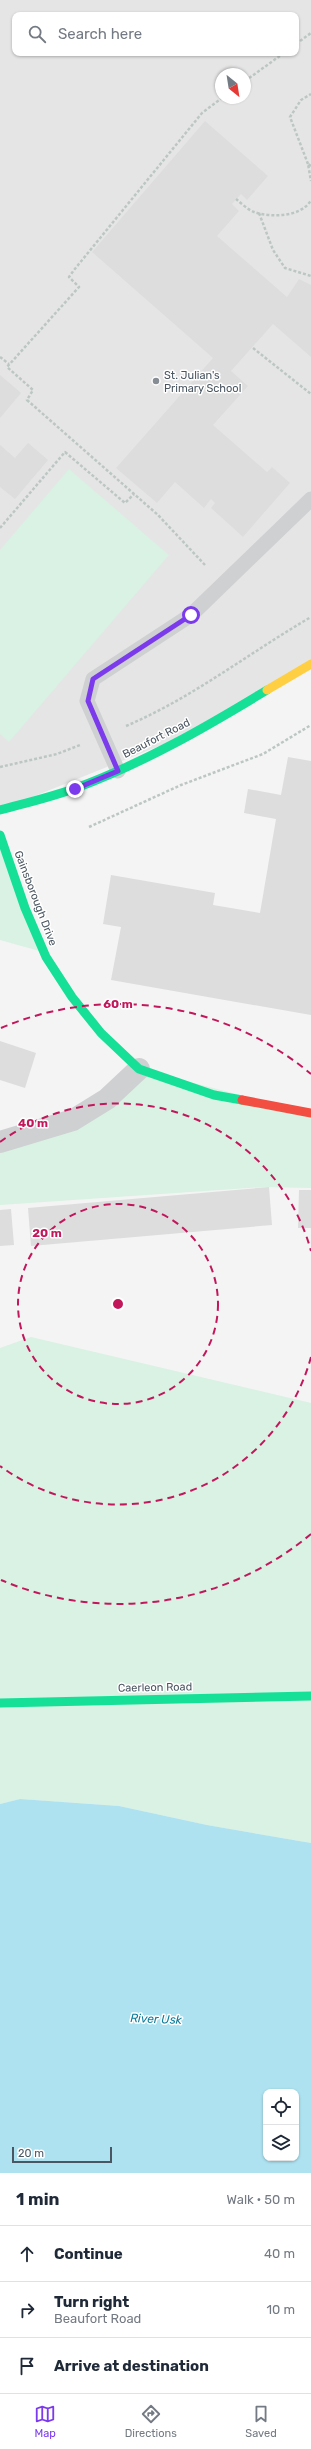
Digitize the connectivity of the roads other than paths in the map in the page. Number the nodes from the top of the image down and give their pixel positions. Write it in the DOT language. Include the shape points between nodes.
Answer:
graph roads {
  1 [pos="311,499"];
  2 [pos="311,664"];
  3 [pos="118,771"];
  4 [pos="0,810"];
  5 [pos="0,835"];
  6 [pos="139,1069"];
  7 [pos="311,1113"];
  8 [pos="0,1142"];
  9 [pos="311,1696"];
  10 [pos="0,1703"];
  1 -- 3 [label="lane" via="191,615 93,679 88,701"];
  2 -- 3 [label="street, Beaufort Road" via="200,730"];
  3 -- 4 [label="street, Beaufort Road" via="75,789"];
  5 -- 6 [label="street, Gainsborough Drive" via="25,908 46,957 72,997 101,1033"];
  6 -- 7 [label="street, Gainsborough Drive" via="214,1095"];
  6 -- 8 [label="street" via="107,1099 74,1120"];
  9 -- 10 [label="street, Caerleon Road"];
}
